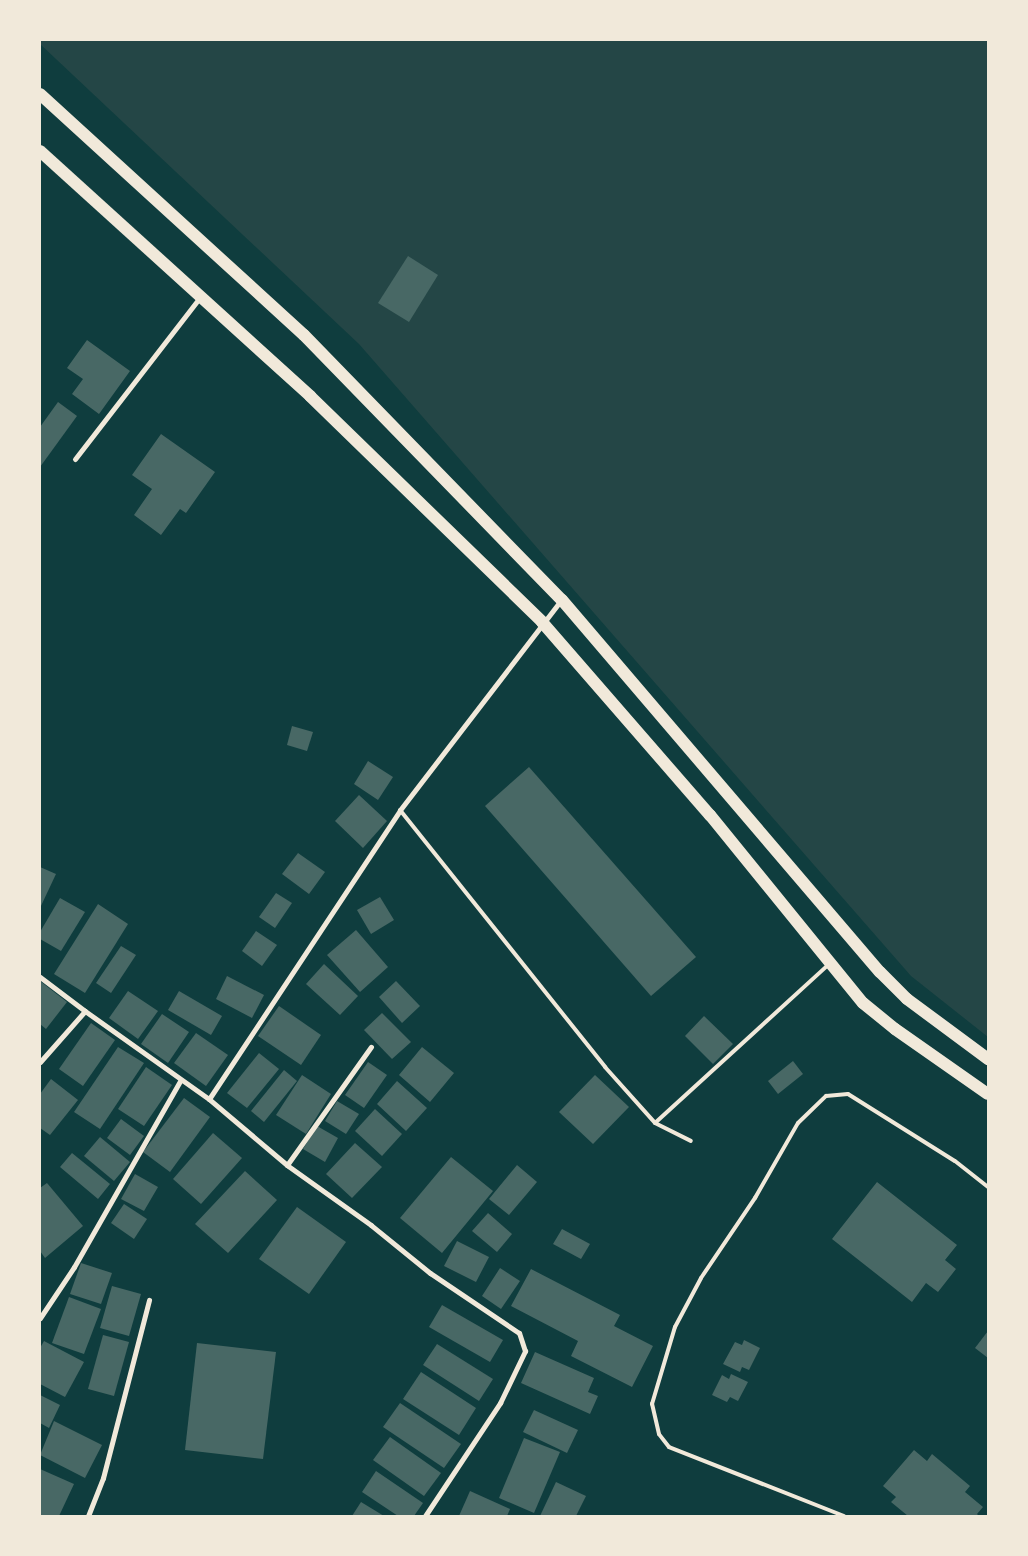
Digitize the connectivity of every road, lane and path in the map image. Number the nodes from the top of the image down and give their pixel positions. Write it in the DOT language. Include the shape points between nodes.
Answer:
graph roads {
  1 [pos="40,94"];
  2 [pos="40,150"];
  3 [pos="200,296"];
  4 [pos="75,458"];
  5 [pos="562,600"];
  6 [pos="542,622"];
  7 [pos="400,810"];
  8 [pos="829,964"];
  9 [pos="40,977"];
  10 [pos="85,1011"];
  11 [pos="371,1047"];
  12 [pos="988,1059"];
  13 [pos="40,1062"];
  14 [pos="180,1081"];
  15 [pos="988,1094"];
  16 [pos="208,1099"];
  17 [pos="655,1123"];
  18 [pos="691,1142"];
  19 [pos="287,1165"];
  20 [pos="988,1187"];
  21 [pos="149,1300"];
  22 [pos="40,1318"];
  23 [pos="88,1516"];
  24 [pos="425,1516"];
  25 [pos="844,1516"];
  1 -- 5 [label="main road" via="304,335"];
  2 -- 3 [label="main road"];
  3 -- 4 [label="street"];
  3 -- 6 [label="main road" via="310,396"];
  5 -- 6 [label="street"];
  5 -- 12 [label="main road" via="880,972 907,999"];
  6 -- 7 [label="street"];
  6 -- 8 [label="main road" via="710,815"];
  7 -- 16 [label="street"];
  7 -- 17 [label="lane" via="605,1067"];
  8 -- 15 [label="main road" via="863,1003 895,1030"];
  8 -- 17 [label="lane"];
  9 -- 10 [label="street"];
  10 -- 13 [label="street"];
  10 -- 14 [label="street"];
  11 -- 19 [label="street"];
  14 -- 16 [label="street"];
  14 -- 22 [label="street" via="74,1267"];
  16 -- 19 [label="street"];
  17 -- 18 [label="lane"];
  19 -- 24 [label="street" via="370,1225 430,1274 519,1333 525,1351 500,1403"];
  20 -- 25 [label="lane" via="955,1161 848,1094 826,1096 798,1123 755,1198 701,1278 675,1327 652,1404 659,1434 669,1447"];
  21 -- 23 [label="street" via="103,1478"];
}
